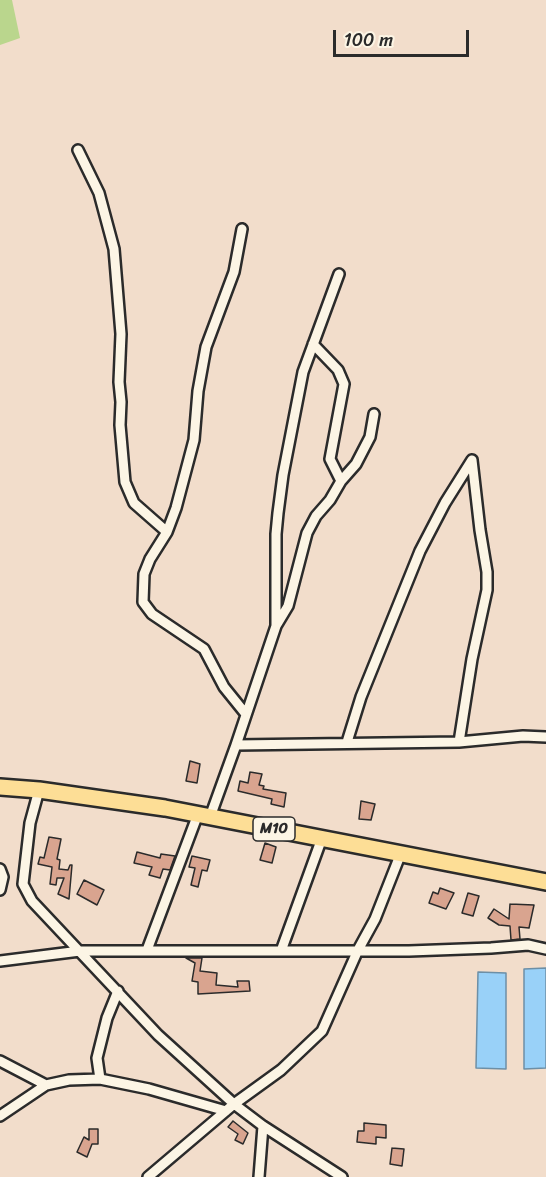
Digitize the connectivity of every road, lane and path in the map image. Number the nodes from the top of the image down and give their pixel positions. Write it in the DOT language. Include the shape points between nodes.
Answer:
graph roads {
  1 [pos="78,150"];
  2 [pos="242,229"];
  3 [pos="339,274"];
  4 [pos="313,344"];
  5 [pos="374,414"];
  6 [pos="341,481"];
  7 [pos="167,532"];
  8 [pos="276,626"];
  9 [pos="245,713"];
  10 [pos="546,737"];
  11 [pos="347,742"];
  12 [pos="459,742"];
  13 [pos="236,745"];
  14 [pos="0,787"];
  15 [pos="39,790"];
  16 [pos="204,816"];
  17 [pos="322,838"];
  18 [pos="400,853"];
  19 [pos="2,873"];
  20 [pos="546,882"];
  21 [pos="23,884"];
  22 [pos="0,890"];
  23 [pos="546,949"];
  24 [pos="147,950"];
  25 [pos="358,950"];
  26 [pos="80,951"];
  27 [pos="281,951"];
  28 [pos="0,961"];
  29 [pos="118,991"];
  30 [pos="0,1061"];
  31 [pos="100,1079"];
  32 [pos="46,1085"];
  33 [pos="234,1104"];
  34 [pos="226,1112"];
  35 [pos="0,1116"];
  36 [pos="263,1126"];
  37 [pos="148,1177"];
  38 [pos="259,1177"];
  39 [pos="342,1177"];
  1 -- 7 [label="street" via="99,192 114,249 125,482 134,503"];
  2 -- 7 [label="street" via="234,272 206,347 194,440"];
  3 -- 4 [label="street"];
  4 -- 6 [label="street" via="338,370 344,384 330,459"];
  4 -- 8 [label="street" via="303,372 283,475 276,534"];
  5 -- 6 [label="street" via="365,449"];
  6 -- 8 [label="street" via="307,533 288,606"];
  7 -- 9 [label="street" via="144,574 143,602 152,614 204,649 224,687"];
  8 -- 9 [label="street"];
  9 -- 13 [label="street"];
  10 -- 12 [label="street"];
  11 -- 12 [label="street"];
  11 -- 12 [label="street" via="361,696 420,550 472,460 487,590"];
  11 -- 13 [label="street"];
  13 -- 16 [label="street"];
  14 -- 15 [label="main road, M10"];
  15 -- 16 [label="main road, M10"];
  15 -- 21 [label="street" via="30,823"];
  16 -- 17 [label="main road, M10"];
  16 -- 24 [label="street"];
  17 -- 18 [label="main road, M10"];
  17 -- 27 [label="street"];
  18 -- 20 [label="main road, M10"];
  18 -- 25 [label="street" via="375,919"];
  19 -- 21 [label="street"];
  19 -- 22 [label="street"];
  21 -- 26 [label="street" via="43,914"];
  23 -- 25 [label="street" via="528,945"];
  24 -- 26 [label="street"];
  24 -- 27 [label="street"];
  25 -- 27 [label="street"];
  25 -- 33 [label="street" via="322,1031 281,1070"];
  26 -- 28 [label="street"];
  26 -- 29 [label="street"];
  29 -- 31 [label="street" via="97,1058"];
  29 -- 33 [label="street" via="158,1035"];
  30 -- 32 [label="street"];
  31 -- 32 [label="street"];
  31 -- 34 [label="street"];
  32 -- 35 [label="street"];
  33 -- 34 [label="street"];
  33 -- 36 [label="street"];
  34 -- 37 [label="street"];
  36 -- 38 [label="street"];
  36 -- 39 [label="street"];
}
